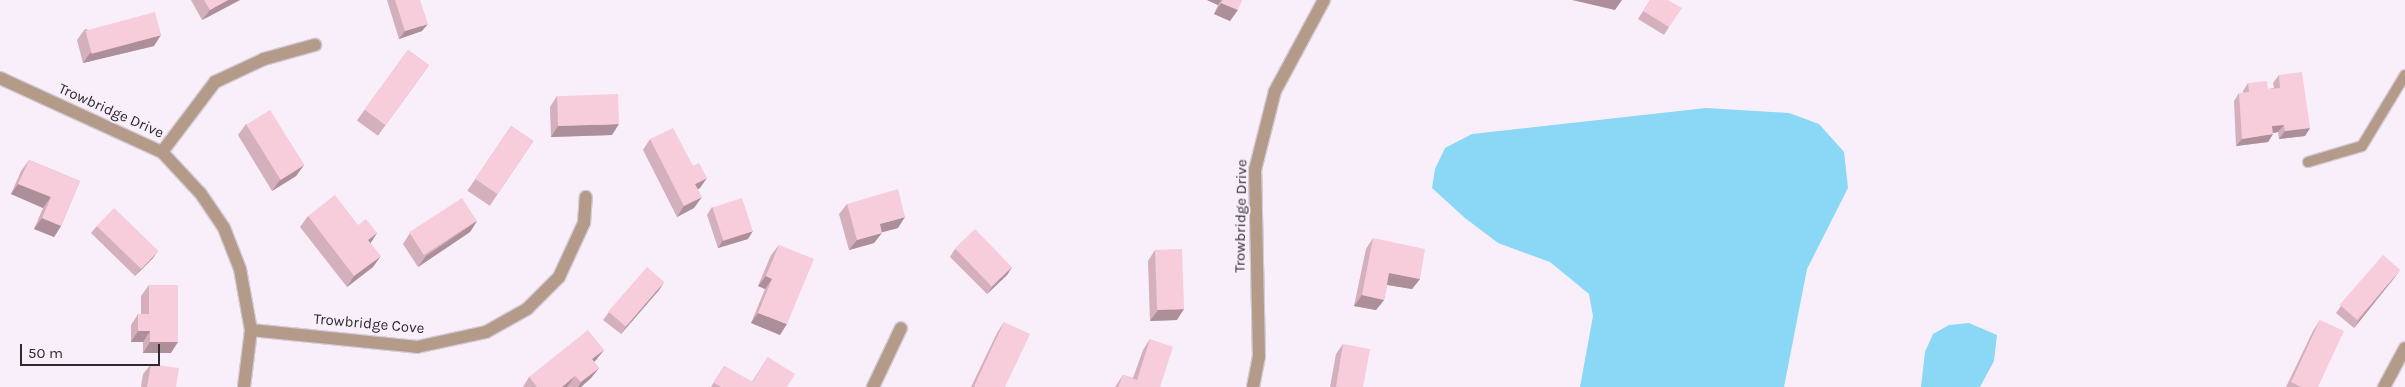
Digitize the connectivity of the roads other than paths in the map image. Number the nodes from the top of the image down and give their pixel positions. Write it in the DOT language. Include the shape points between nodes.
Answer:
graph roads {
  1 [pos="1324,0"];
  2 [pos="315,45"];
  3 [pos="2405,76"];
  4 [pos="0,78"];
  5 [pos="162,152"];
  6 [pos="2308,162"];
  7 [pos="586,197"];
  8 [pos="901,328"];
  9 [pos="251,330"];
  10 [pos="2405,348"];
  11 [pos="244,387"];
  12 [pos="873,387"];
  13 [pos="1254,387"];
  14 [pos="2384,387"];
  1 -- 13 [label="street, Trowbridge Drive" via="1275,90 1255,170 1258,357"];
  2 -- 5 [label="street" via="264,58 215,82"];
  3 -- 6 [label="lane" via="2362,146"];
  4 -- 5 [label="street, Trowbridge Drive"];
  5 -- 9 [label="street, Trowbridge Drive" via="201,194 224,228 240,269"];
  7 -- 9 [label="street, Trowbridge Cove" via="584,223 559,277 527,309 486,332 417,347"];
  8 -- 12 [label="street"];
  9 -- 11 [label="street, Trowbridge Drive"];
  10 -- 14 [label="street"];
}
